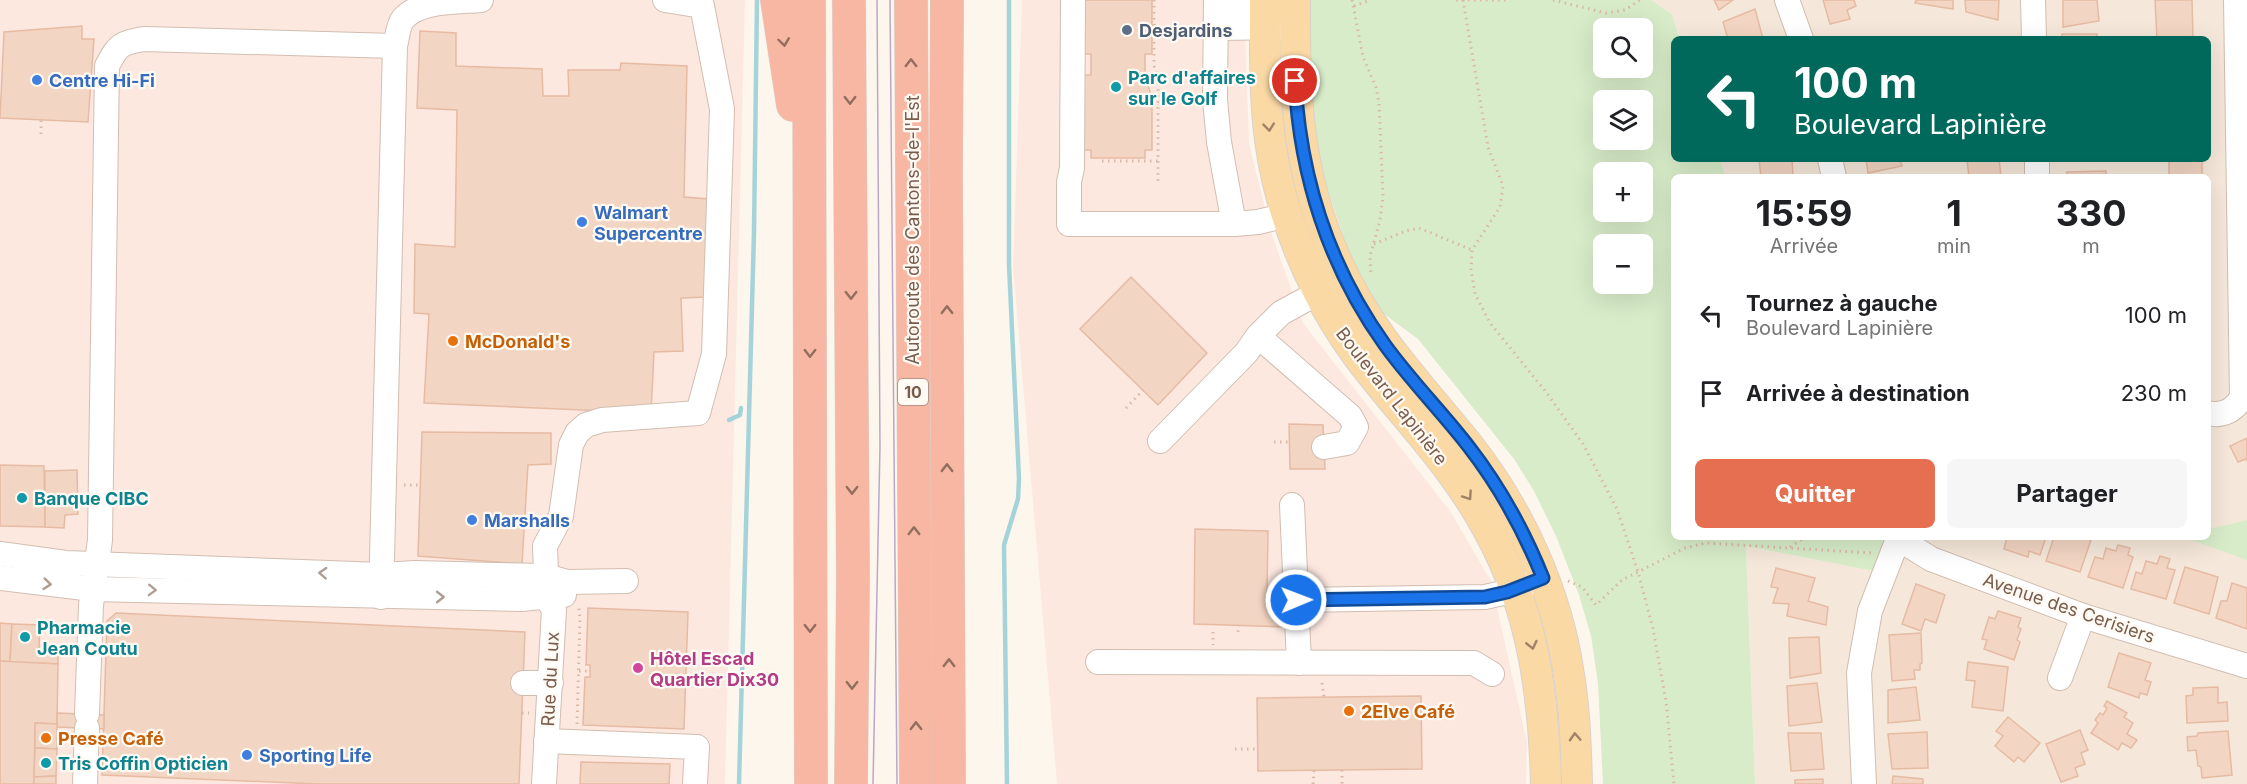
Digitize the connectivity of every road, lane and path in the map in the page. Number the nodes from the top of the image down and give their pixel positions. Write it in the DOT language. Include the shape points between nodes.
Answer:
graph roads {
  1 [pos="481,0"];
  2 [pos="665,0"];
  3 [pos="777,0"];
  4 [pos="809,0"];
  5 [pos="849,0"];
  6 [pos="911,0"];
  7 [pos="947,0"];
  8 [pos="1073,0"];
  9 [pos="1154,0"];
  10 [pos="1352,0"];
  11 [pos="1370,0"];
  12 [pos="1456,0"];
  13 [pos="1506,0"];
  14 [pos="1553,0"];
  15 [pos="1640,0"];
  16 [pos="1787,0"];
  17 [pos="2033,0"];
  18 [pos="2236,0"];
  19 [pos="1463,1"];
  20 [pos="1354,6"];
  21 [pos="1216,11"];
  22 [pos="1265,11"];
  23 [pos="1295,11"];
  24 [pos="1800,36"];
  25 [pos="2034,36"];
  26 [pos="395,46"];
  27 [pos="41,120"];
  28 [pos="41,134"];
  29 [pos="1102,161"];
  30 [pos="1158,161"];
  31 [pos="1158,183"];
  32 [pos="810,189"];
  33 [pos="1287,215"];
  34 [pos="1234,224"];
  35 [pos="1373,244"];
  36 [pos="1473,250"];
  37 [pos="1358,279"];
  38 [pos="1318,292"];
  39 [pos="1258,336"];
  40 [pos="1143,390"];
  41 [pos="1126,408"];
  42 [pos="2211,414"];
  43 [pos="1160,441"];
  44 [pos="1274,442"];
  45 [pos="1290,442"];
  46 [pos="1324,447"];
  47 [pos="402,485"];
  48 [pos="420,485"];
  49 [pos="1292,506"];
  50 [pos="1801,540"];
  51 [pos="1895,543"];
  52 [pos="1788,548"];
  53 [pos="0,554"];
  54 [pos="98,565"];
  55 [pos="1638,572"];
  56 [pos="1559,578"];
  57 [pos="1,579"];
  58 [pos="381,586"];
  59 [pos="546,587"];
  60 [pos="626,588"];
  61 [pos="93,589"];
  62 [pos="1515,589"];
  63 [pos="1571,592"];
  64 [pos="1296,600"];
  65 [pos="578,603"];
  66 [pos="2083,616"];
  67 [pos="1239,625"];
  68 [pos="1238,632"];
  69 [pos="1098,662"];
  70 [pos="1299,663"];
  71 [pos="2247,666"];
  72 [pos="590,670"];
  73 [pos="579,671"];
  74 [pos="1492,674"];
  75 [pos="2060,678"];
  76 [pos="524,683"];
  77 [pos="551,683"];
  78 [pos="522,713"];
  79 [pos="529,713"];
  80 [pos="576,734"];
  81 [pos="546,741"];
  82 [pos="1235,749"];
  83 [pos="1257,749"];
  84 [pos="1342,770"];
  85 [pos="1314,771"];
  86 [pos="85,784"];
  87 [pos="544,784"];
  88 [pos="695,784"];
  89 [pos="811,784"];
  90 [pos="851,784"];
  91 [pos="916,784"];
  92 [pos="949,784"];
  93 [pos="1313,784"];
  94 [pos="1342,784"];
  95 [pos="1546,784"];
  96 [pos="1577,784"];
  97 [pos="1674,784"];
  98 [pos="1864,784"];
  1 -- 26 [label="street" via="428,5 413,11 402,20"];
  2 -- 59 [label="street, Rue du Lux" via="702,6 722,109 714,354 698,413 602,420 577,433 571,445 561,516 545,546"];
  3 -- 32 [label="highway, one-way"];
  4 -- 32 [label="highway"];
  5 -- 90 [label="highway, one-way"];
  91 -- 6 [label="highway, Autoroute des Cantons-de-l'Est / 10, one-way"];
  92 -- 7 [label="highway, one-way"];
  8 -- 34 [label="street" via="1069,224"];
  9 -- 30 [label="path"];
  10 -- 20 [label="path"];
  11 -- 20 [label="path"];
  12 -- 19 [label="path"];
  13 -- 19 [label="path"];
  14 -- 15 [label="path" via="1606,13 1625,10"];
  16 -- 24 [label="street"];
  17 -- 25 [label="street"];
  18 -- 42 [label="street" via="2242,397 2227,413"];
  19 -- 36 [label="path" via="1488,147 1503,186 1500,207"];
  20 -- 35 [label="path" via="1363,57 1379,103 1383,196"];
  21 -- 22 [label="street"];
  21 -- 34 [label="street" via="1219,142"];
  22 -- 23 [label="street"];
  22 -- 33 [label="main road, Boulevard Lapinière, one-way" via="1269,127"];
  23 -- 37 [label="main road, Boulevard Lapinière" via="1297,111 1304,160 1323,227"];
  26 -- 54 [label="street" via="144,39 124,42 114,53 107,66"];
  26 -- 58 [label="street"];
  27 -- 28 [label="path"];
  29 -- 30 [label="path"];
  30 -- 31 [label="path"];
  32 -- 89 [label="highway, one-way"];
  33 -- 34 [label="street"];
  33 -- 38 [label="main road, Boulevard Lapinière"];
  35 -- 36 [label="path" via="1419,228"];
  35 -- 37 [label="path" via="1370,264"];
  36 -- 55 [label="path" via="1475,294 1490,323 1583,444 1617,509"];
  37 -- 38 [label="street"];
  37 -- 56 [label="main road, Boulevard Lapinière" via="1365,316 1467,444 1524,533"];
  38 -- 39 [label="street" via="1286,309"];
  38 -- 62 [label="main road, Boulevard Lapinière, one-way" via="1350,348 1469,498"];
  39 -- 43 [label="street"];
  39 -- 46 [label="street" via="1350,416 1356,427 1347,443"];
  40 -- 41 [label="path"];
  44 -- 45 [label="path"];
  47 -- 48 [label="path"];
  49 -- 64 [label="street"];
  50 -- 52 [label="path"];
  51 -- 52 [label="path"];
  51 -- 66 [label="street, Avenue des Cerisiers"];
  51 -- 98 [label="street" via="1870,612 1859,673"];
  52 -- 55 [label="path" via="1706,543 1685,548"];
  53 -- 54 [label="street"];
  58 -- 54 [label="street, one-way"];
  54 -- 61 [label="street"];
  55 -- 56 [label="path" via="1616,584 1596,605 1582,587"];
  55 -- 97 [label="path" via="1666,701"];
  56 -- 62 [label="street"];
  56 -- 63 [label="path"];
  96 -- 56 [label="main road, Boulevard Lapinière, one-way" via="1569,675 1560,635"];
  57 -- 61 [label="street, one-way"];
  58 -- 59 [label="street" via="415,573"];
  61 -- 58 [label="street, one-way"];
  59 -- 60 [label="street" via="567,582"];
  59 -- 77 [label="street, Rue du Lux" via="554,610"];
  61 -- 86 [label="street"];
  62 -- 64 [label="street" via="1485,597"];
  62 -- 95 [label="main road, Boulevard Lapinière, one-way" via="1539,679"];
  64 -- 70 [label="street"];
  65 -- 73 [label="path"];
  66 -- 71 [label="street, Avenue des Cerisiers"];
  66 -- 75 [label="street"];
  67 -- 68 [label="path"];
  69 -- 70 [label="street"];
  70 -- 74 [label="street" via="1474,663"];
  72 -- 73 [label="path"];
  73 -- 80 [label="path"];
  76 -- 77 [label="street"];
  77 -- 81 [label="street, Rue du Lux"];
  78 -- 79 [label="path"];
  81 -- 87 [label="street, Rue du Lux"];
  81 -- 88 [label="street" via="697,747"];
  82 -- 83 [label="path"];
  84 -- 94 [label="path"];
  85 -- 93 [label="path"];
}
